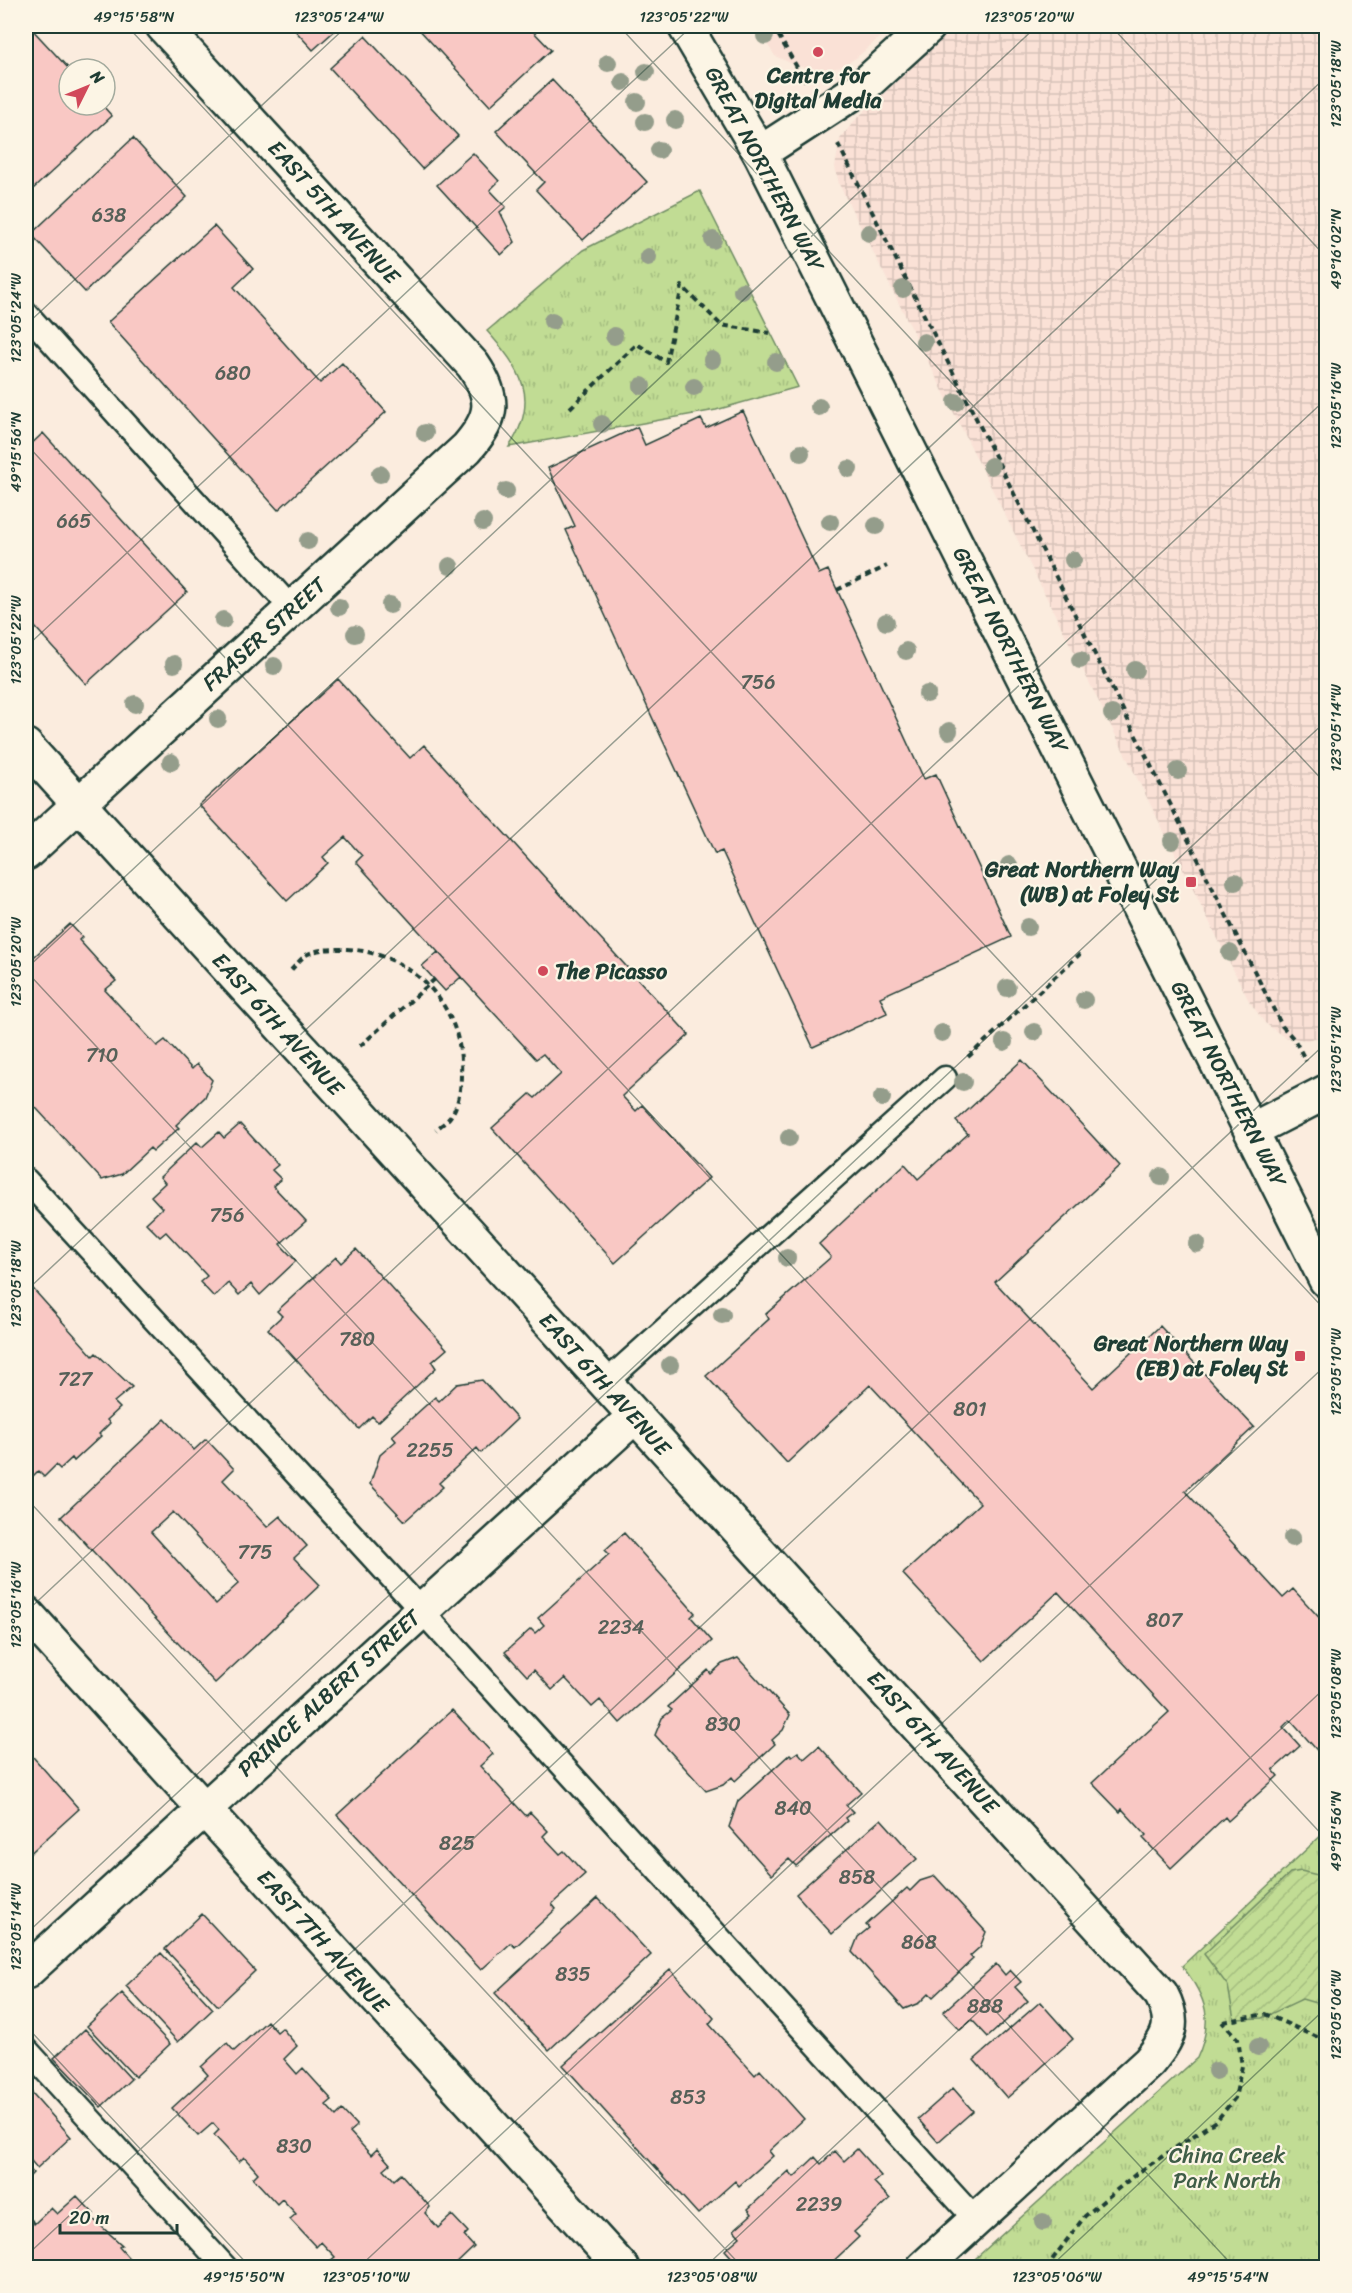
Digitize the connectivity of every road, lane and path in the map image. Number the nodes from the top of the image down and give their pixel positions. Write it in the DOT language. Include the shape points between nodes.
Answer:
graph roads {
  1 [pos="163,26"];
  2 [pos="686,26"];
  3 [pos="773,26"];
  4 [pos="929,26"];
  5 [pos="797,66"];
  6 [pos="760,153"];
  7 [pos="843,154"];
  8 [pos="26,313"];
  9 [pos="770,333"];
  10 [pos="490,406"];
  11 [pos="570,408"];
  12 [pos="887,566"];
  13 [pos="837,590"];
  14 [pos="292,609"];
  15 [pos="26,746"];
  16 [pos="78,805"];
  17 [pos="26,853"];
  18 [pos="1080,954"];
  19 [pos="291,970"];
  20 [pos="435,979"];
  21 [pos="428,984"];
  22 [pos="1294,1039"];
  23 [pos="360,1046"];
  24 [pos="945,1078"];
  25 [pos="1326,1092"];
  26 [pos="435,1130"];
  27 [pos="1252,1130"];
  28 [pos="26,1180"];
  29 [pos="1326,1280"];
  30 [pos="605,1383"];
  31 [pos="635,1416"];
  32 [pos="420,1609"];
  33 [pos="26,1613"];
  34 [pos="203,1808"];
  35 [pos="26,1972"];
  36 [pos="1326,2040"];
  37 [pos="26,2049"];
  38 [pos="975,2220"];
  39 [pos="226,2268"];
  40 [pos="622,2268"];
  41 [pos="922,2268"];
  42 [pos="1046,2268"];
  1 -- 10 [label="street, EAST 5TH AVENUE" via="473,365 487,388"];
  2 -- 6 [label="street, GREAT NORTHERN WAY"];
  3 -- 5 [label="path"];
  4 -- 6 [label="street" via="862,87"];
  6 -- 27 [label="street, GREAT NORTHERN WAY"];
  7 -- 22 [label="path" via="1282,1026"];
  8 -- 14 [label="lane"];
  9 -- 11 [label="path" via="721,325 681,286 666,362 637,344"];
  10 -- 14 [label="street, FRASER STREET" via="482,428 467,448"];
  12 -- 13 [label="path"];
  14 -- 16 [label="street, FRASER STREET"];
  15 -- 16 [label="street, EAST 6TH AVENUE"];
  16 -- 17 [label="street, FRASER STREET"];
  16 -- 30 [label="street, EAST 6TH AVENUE"];
  18 -- 24 [label="path"];
  19 -- 21 [label="path" via="308,954 333,949 360,950 385,956"];
  20 -- 21 [label="path"];
  21 -- 23 [label="path"];
  21 -- 26 [label="path" via="445,1006 457,1032 462,1059 453,1114"];
  24 -- 30 [label="lane"];
  25 -- 27 [label="street"];
  27 -- 29 [label="street, GREAT NORTHERN WAY"];
  28 -- 32 [label="lane"];
  30 -- 31 [label="street, EAST 6TH AVENUE"];
  31 -- 32 [label="street, PRINCE ALBERT STREET"];
  31 -- 38 [label="street, EAST 6TH AVENUE" via="1155,1984 1168,2008 1170,2028 1149,2062"];
  32 -- 34 [label="street, PRINCE ALBERT STREET"];
  32 -- 38 [label="lane"];
  33 -- 34 [label="street, EAST 7TH AVENUE"];
  34 -- 35 [label="street, PRINCE ALBERT STREET"];
  34 -- 40 [label="street, EAST 7TH AVENUE"];
  36 -- 42 [label="path" via="1265,2014 1222,2022 1238,2039 1242,2066 1235,2098 1217,2120 1136,2174 1085,2216"];
  37 -- 39 [label="lane"];
  38 -- 41 [label="street"];
}
